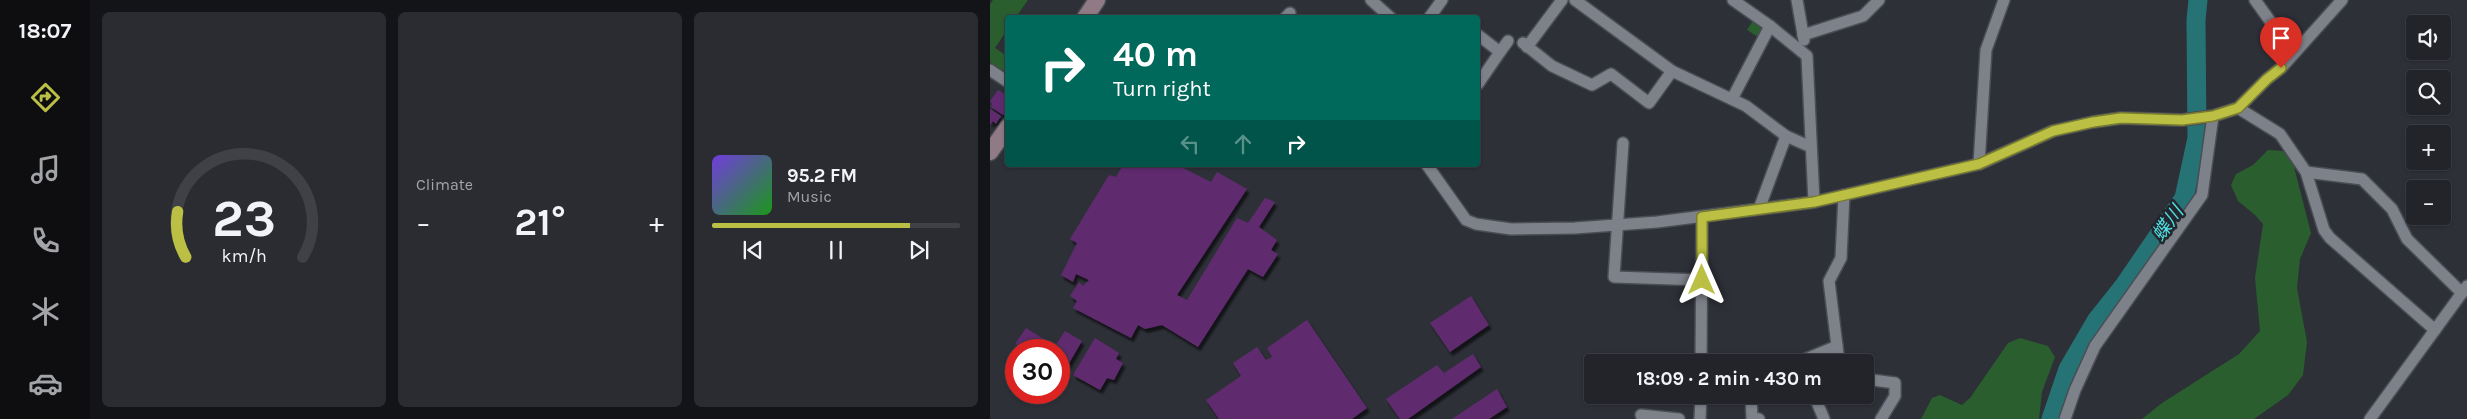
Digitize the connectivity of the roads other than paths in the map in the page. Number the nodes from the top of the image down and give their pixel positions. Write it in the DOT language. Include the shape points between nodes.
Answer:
graph roads {
  1 [pos="1098,0"];
  2 [pos="1371,0"];
  3 [pos="1442,0"];
  4 [pos="1562,0"];
  5 [pos="1576,0"];
  6 [pos="1733,0"];
  7 [pos="1879,0"];
  8 [pos="2004,0"];
  9 [pos="2255,0"];
  10 [pos="2342,0"];
  11 [pos="1801,1"];
  12 [pos="1087,15"];
  13 [pos="1388,15"];
  14 [pos="1431,15"];
  15 [pos="1770,26"];
  16 [pos="1803,35"];
  17 [pos="1480,37"];
  18 [pos="1508,42"];
  19 [pos="1500,52"];
  20 [pos="2293,53"];
  21 [pos="1807,56"];
  22 [pos="990,70"];
  23 [pos="1672,71"];
  24 [pos="1005,80"];
  25 [pos="1480,81"];
  26 [pos="1732,99"];
  27 [pos="2238,108"];
  28 [pos="2213,116"];
  29 [pos="1005,131"];
  30 [pos="1786,136"];
  31 [pos="1623,143"];
  32 [pos="1810,147"];
  33 [pos="990,152"];
  34 [pos="1979,164"];
  35 [pos="1428,167"];
  36 [pos="2306,172"];
  37 [pos="1844,195"];
  38 [pos="1814,202"];
  39 [pos="1758,209"];
  40 [pos="1702,217"];
  41 [pos="1618,225"];
  42 [pos="1702,280"];
  43 [pos="2464,289"];
  44 [pos="2435,330"];
  45 [pos="1837,346"];
  46 [pos="1701,354"];
  47 [pos="1818,354"];
  48 [pos="1838,354"];
  49 [pos="1874,380"];
  50 [pos="1701,404"];
  51 [pos="1751,404"];
  52 [pos="1818,404"];
  53 [pos="1641,415"];
  54 [pos="1679,419"];
  55 [pos="1700,419"];
  56 [pos="1759,419"];
  57 [pos="1824,419"];
  58 [pos="1882,419"];
  59 [pos="2065,419"];
  60 [pos="2370,419"];
  1 -- 12 [label="main road"];
  2 -- 13 [label="street"];
  3 -- 14 [label="street"];
  4 -- 23 [label="street" via="1525,45 1552,66 1592,85 1611,74 1649,103"];
  5 -- 23 [label="street"];
  6 -- 15 [label="street"];
  7 -- 16 [label="street" via="1863,16"];
  8 -- 34 [label="street" via="1986,50"];
  9 -- 20 [label="street"];
  10 -- 20 [label="street"];
  11 -- 16 [label="street"];
  15 -- 21 [label="street"];
  15 -- 26 [label="street"];
  16 -- 21 [label="street"];
  17 -- 19 [label="street"];
  18 -- 19 [label="street"];
  19 -- 25 [label="street"];
  20 -- 27 [label="street"];
  21 -- 32 [label="street"];
  22 -- 24 [label="street"];
  23 -- 26 [label="street"];
  26 -- 30 [label="street"];
  27 -- 28 [label="street"];
  27 -- 36 [label="street" via="2280,134"];
  28 -- 34 [label="street" via="2182,120 2121,118 2093,122 2053,131"];
  28 -- 59 [label="street" via="2202,195 2096,346"];
  29 -- 33 [label="main road"];
  30 -- 32 [label="street"];
  30 -- 39 [label="street"];
  31 -- 41 [label="street"];
  32 -- 38 [label="street"];
  34 -- 37 [label="street"];
  35 -- 41 [label="street" via="1466,220 1476,224 1511,229"];
  36 -- 43 [label="street" via="2362,179 2392,208 2407,239"];
  36 -- 44 [label="street" via="2324,230 2330,238"];
  37 -- 38 [label="street"];
  37 -- 45 [label="street" via="1840,258 1829,280"];
  38 -- 39 [label="street"];
  39 -- 40 [label="street"];
  40 -- 41 [label="street"];
  40 -- 42 [label="street"];
  41 -- 42 [label="street" via="1614,277"];
  42 -- 46 [label="street"];
  43 -- 44 [label="street"];
  44 -- 60 [label="street"];
  45 -- 47 [label="street"];
  45 -- 48 [label="street"];
  49 -- 58 [label="street" via="1895,383 1895,396"];
  50 -- 55 [label="street"];
  51 -- 56 [label="street" via="1752,418"];
  52 -- 57 [label="street"];
  53 -- 54 [label="street"];
}
